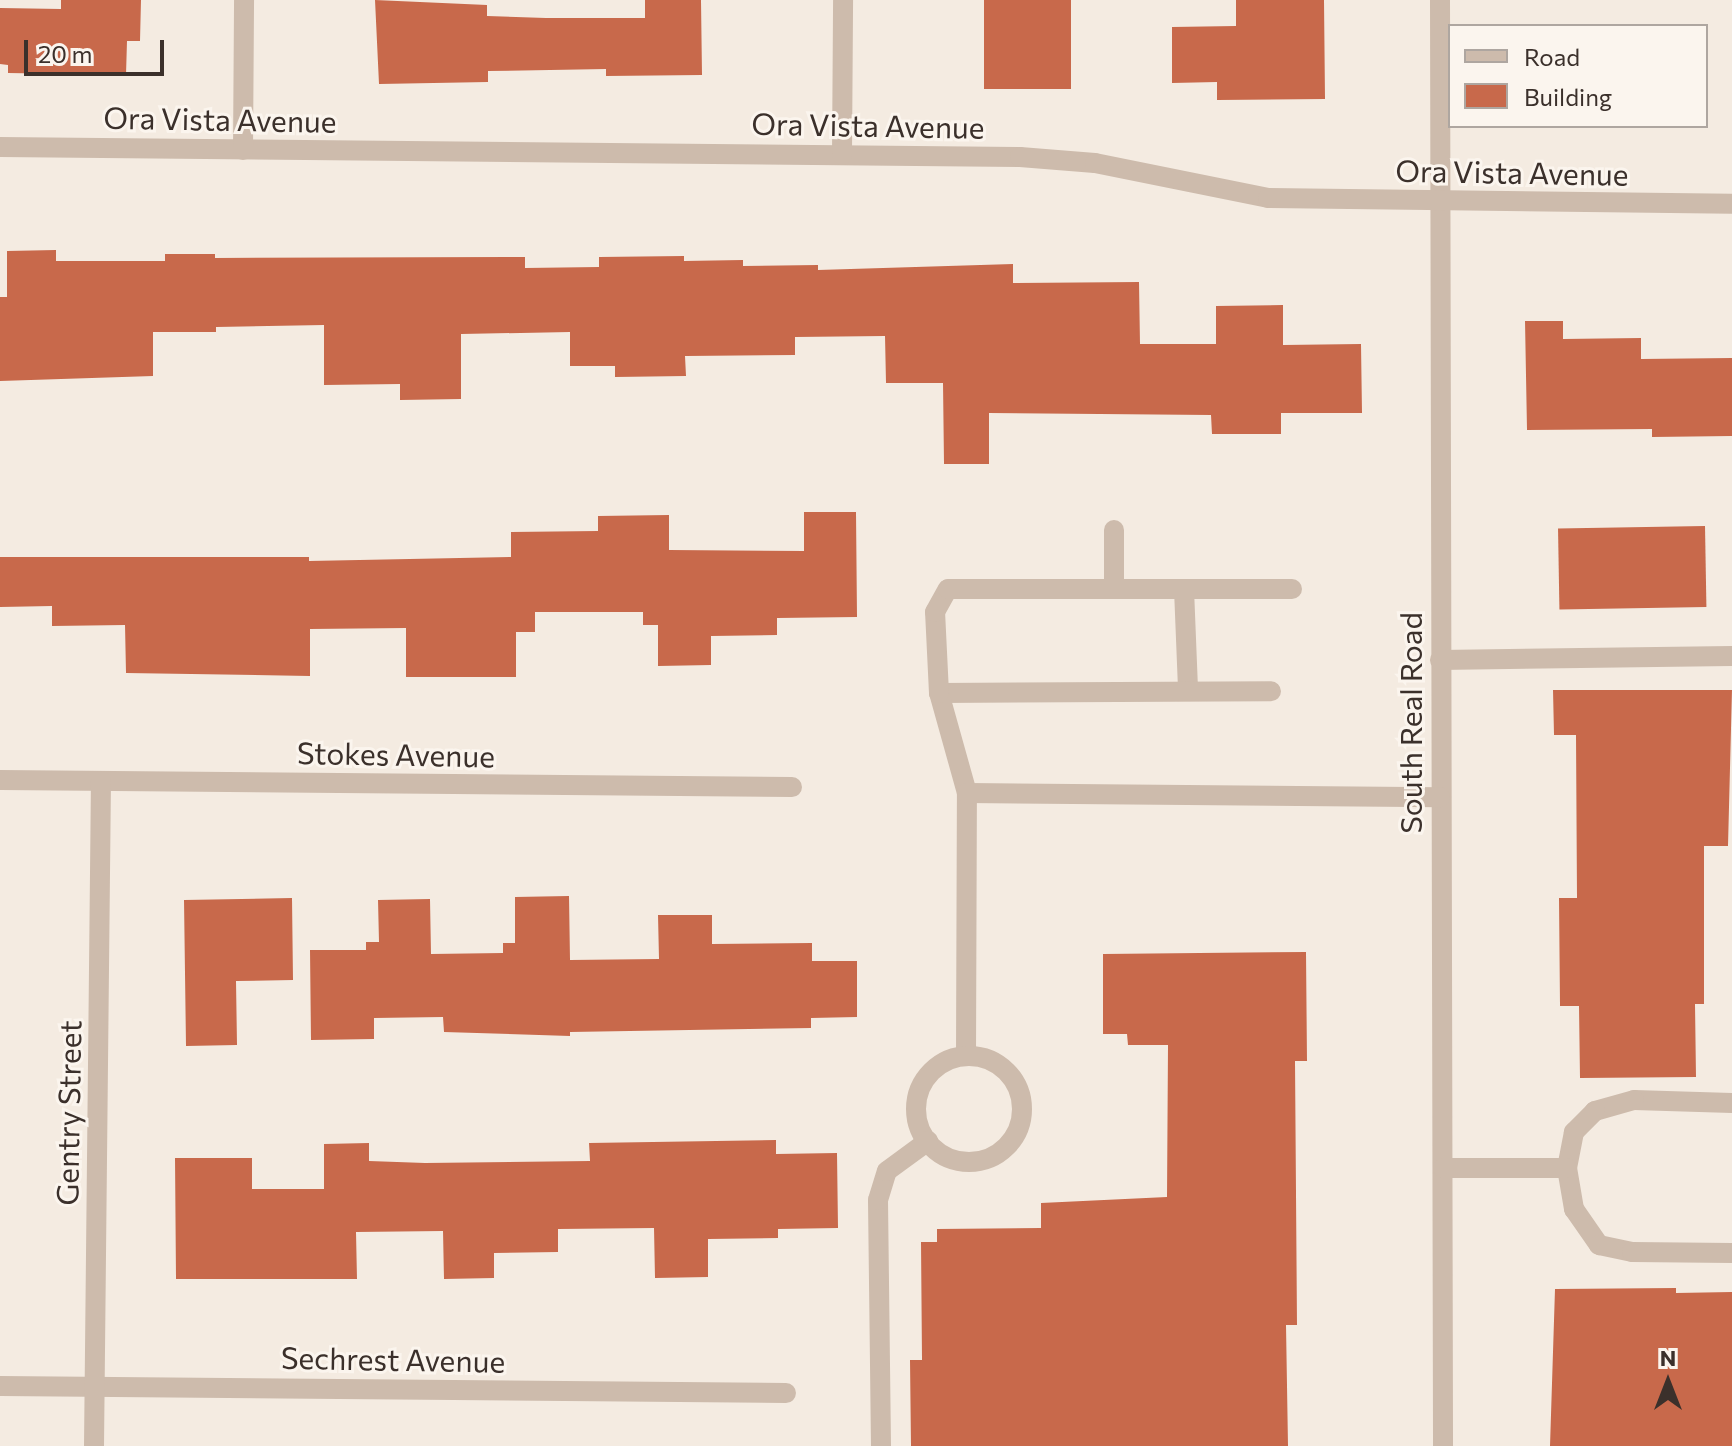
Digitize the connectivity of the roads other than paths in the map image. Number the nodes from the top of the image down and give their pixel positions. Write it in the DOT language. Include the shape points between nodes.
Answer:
graph roads {
  1 [pos="244,0"];
  2 [pos="843,0"];
  3 [pos="1440,0"];
  4 [pos="0,147"];
  5 [pos="243,150"];
  6 [pos="842,155"];
  7 [pos="1440,202"];
  8 [pos="1732,204"];
  9 [pos="1114,530"];
  10 [pos="1114,589"];
  11 [pos="1184,589"];
  12 [pos="1292,589"];
  13 [pos="1732,656"];
  14 [pos="1440,660"];
  15 [pos="1188,690"];
  16 [pos="1271,691"];
  17 [pos="939,693"];
  18 [pos="0,780"];
  19 [pos="101,781"];
  20 [pos="792,787"];
  21 [pos="967,793"];
  22 [pos="1440,797"];
  23 [pos="966,1056"];
  24 [pos="1732,1103"];
  25 [pos="928,1141"];
  26 [pos="1443,1168"];
  27 [pos="1567,1168"];
  28 [pos="1732,1253"];
  29 [pos="0,1386"];
  30 [pos="95,1387"];
  31 [pos="786,1393"];
  32 [pos="94,1446"];
  33 [pos="881,1446"];
  34 [pos="1443,1446"];
  1 -- 5 [label="street"];
  2 -- 6 [label="street"];
  3 -- 7 [label="street, South Real Road"];
  4 -- 5 [label="street, Ora Vista Avenue"];
  5 -- 6 [label="street, Ora Vista Avenue"];
  6 -- 7 [label="street, Ora Vista Avenue" via="1020,157 1095,163 1268,198"];
  7 -- 8 [label="street, Ora Vista Avenue"];
  7 -- 14 [label="street, South Real Road"];
  9 -- 10 [label="street"];
  10 -- 11 [label="street"];
  10 -- 17 [label="street" via="948,589 935,612"];
  11 -- 12 [label="street"];
  11 -- 15 [label="street"];
  13 -- 14 [label="street"];
  14 -- 22 [label="street, South Real Road"];
  15 -- 16 [label="street"];
  15 -- 17 [label="street"];
  17 -- 21 [label="street"];
  18 -- 19 [label="street, Stokes Avenue"];
  19 -- 20 [label="street, Stokes Avenue"];
  19 -- 30 [label="street, Gentry Street"];
  21 -- 22 [label="street"];
  21 -- 23 [label="street"];
  22 -- 26 [label="street, South Real Road"];
  23 -- 25 [label="street" via="946,1061 929,1074 919,1092 916,1113"];
  23 -- 25 [label="street" via="987,1059 1018,1086 1020,1127 1001,1151 973,1162 952,1160"];
  24 -- 27 [label="street" via="1634,1100 1595,1111 1574,1132"];
  25 -- 33 [label="street" via="887,1171 878,1200"];
  26 -- 27 [label="street"];
  26 -- 34 [label="street, South Real Road"];
  27 -- 28 [label="street" via="1574,1209 1599,1245 1632,1252"];
  29 -- 30 [label="street, Sechrest Avenue"];
  30 -- 31 [label="street, Sechrest Avenue"];
  30 -- 32 [label="street, Gentry Street"];
}
